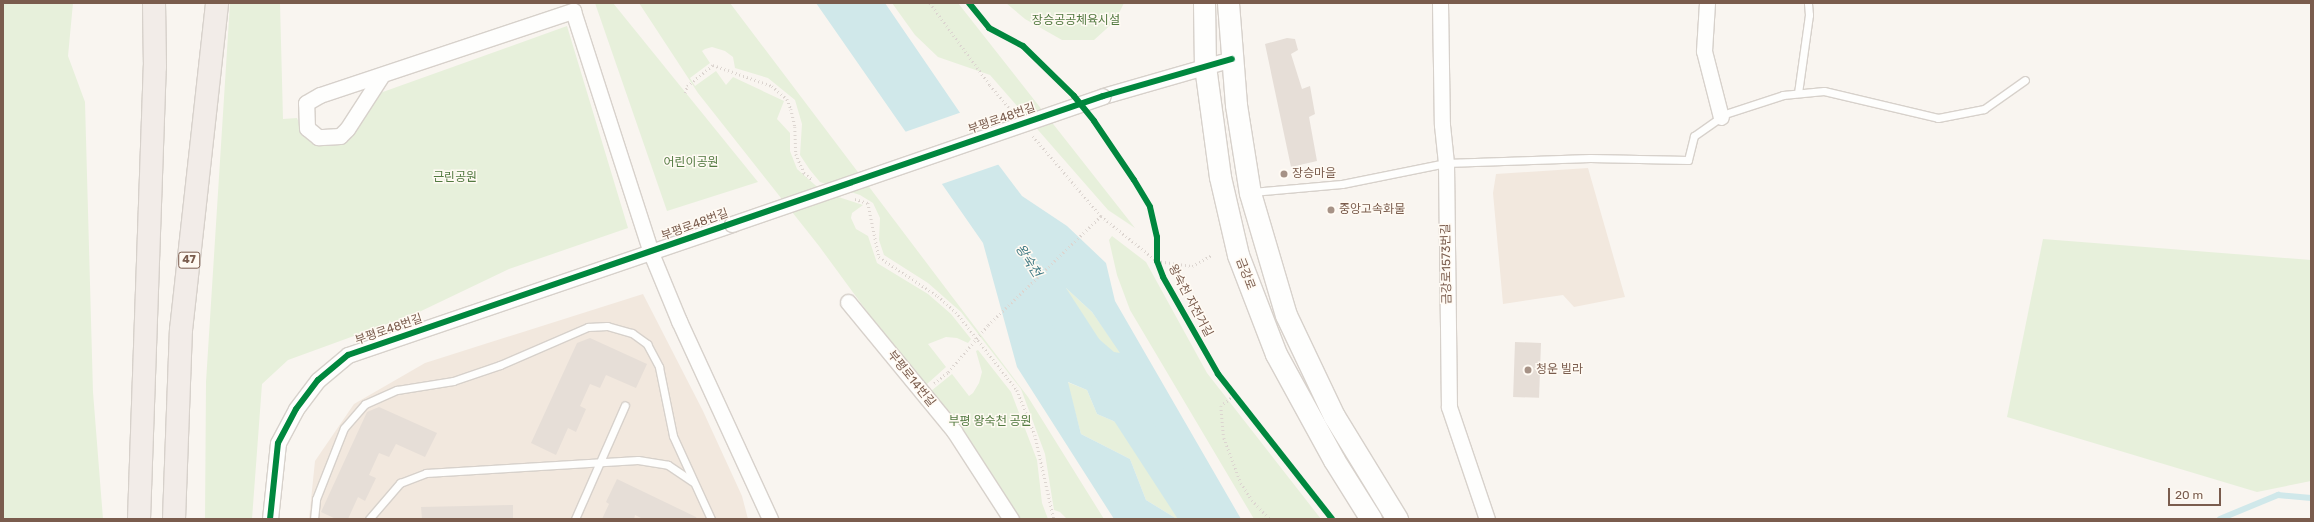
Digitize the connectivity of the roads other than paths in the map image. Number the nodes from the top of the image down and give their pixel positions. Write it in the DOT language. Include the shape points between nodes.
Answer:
graph roads {
  1 [pos="154,3"];
  2 [pos="217,3"];
  3 [pos="1204,3"];
  4 [pos="1228,3"];
  5 [pos="1440,3"];
  6 [pos="1707,3"];
  7 [pos="1808,3"];
  8 [pos="577,7"];
  9 [pos="1232,60"];
  10 [pos="1206,66"];
  11 [pos="382,75"];
  12 [pos="2025,80"];
  13 [pos="1798,93"];
  14 [pos="1721,117"];
  15 [pos="1446,163"];
  16 [pos="1250,193"];
  17 [pos="651,253"];
  18 [pos="848,302"];
  19 [pos="625,405"];
  20 [pos="599,462"];
  21 [pos="693,482"];
  22 [pos="139,519"];
  23 [pos="174,519"];
  24 [pos="270,519"];
  25 [pos="314,519"];
  26 [pos="369,519"];
  27 [pos="574,519"];
  28 [pos="711,519"];
  29 [pos="770,519"];
  30 [pos="1011,519"];
  31 [pos="1371,519"];
  32 [pos="1397,519"];
  33 [pos="1487,519"];
  1 -- 22 [label="highway" via="155,67"];
  2 -- 23 [label="highway, 47" via="181,330"];
  3 -- 10 [label="main road, 금강로"];
  4 -- 9 [label="main road"];
  5 -- 15 [label="street, 금강로1573번길" via="1442,125"];
  6 -- 14 [label="street" via="1704,51"];
  7 -- 13 [label="lane" via="1809,14"];
  8 -- 11 [label="street"];
  8 -- 17 [label="street"];
  9 -- 10 [label="street, 부평로48번길"];
  9 -- 16 [label="main road" via="1236,105"];
  10 -- 17 [label="street, 부평로48번길, bridge" via="1104,96"];
  10 -- 31 [label="main road, 금강로" via="1220,177 1238,255 1276,354 1334,460"];
  11 -- 11 [label="street" via="320,95 306,103 307,128 318,137 340,136"];
  12 -- 13 [label="lane" via="1984,109 1938,118 1824,91"];
  13 -- 14 [label="lane" via="1783,95"];
  14 -- 15 [label="lane" via="1694,136 1688,160 1590,158"];
  15 -- 16 [label="lane" via="1342,184"];
  15 -- 33 [label="street, 금강로1573번길" via="1449,407"];
  16 -- 32 [label="main road" via="1286,315 1334,416"];
  17 -- 24 [label="street, 부평로48번길" via="348,355 318,380 296,409 278,443"];
  17 -- 29 [label="street, 부평로48번길" via="679,321"];
  18 -- 30 [label="street, 부평로14번길" via="954,431"];
  19 -- 20 [label="lane"];
  20 -- 21 [label="lane" via="653,461 668,465"];
  20 -- 26 [label="lane" via="426,473 400,483"];
  20 -- 27 [label="lane"];
  21 -- 25 [label="lane" via="673,436 659,366 647,344 632,333 620,329 607,326 588,327 513,360 460,379 398,390 365,404 344,428 316,499"];
  21 -- 28 [label="lane"];
}
